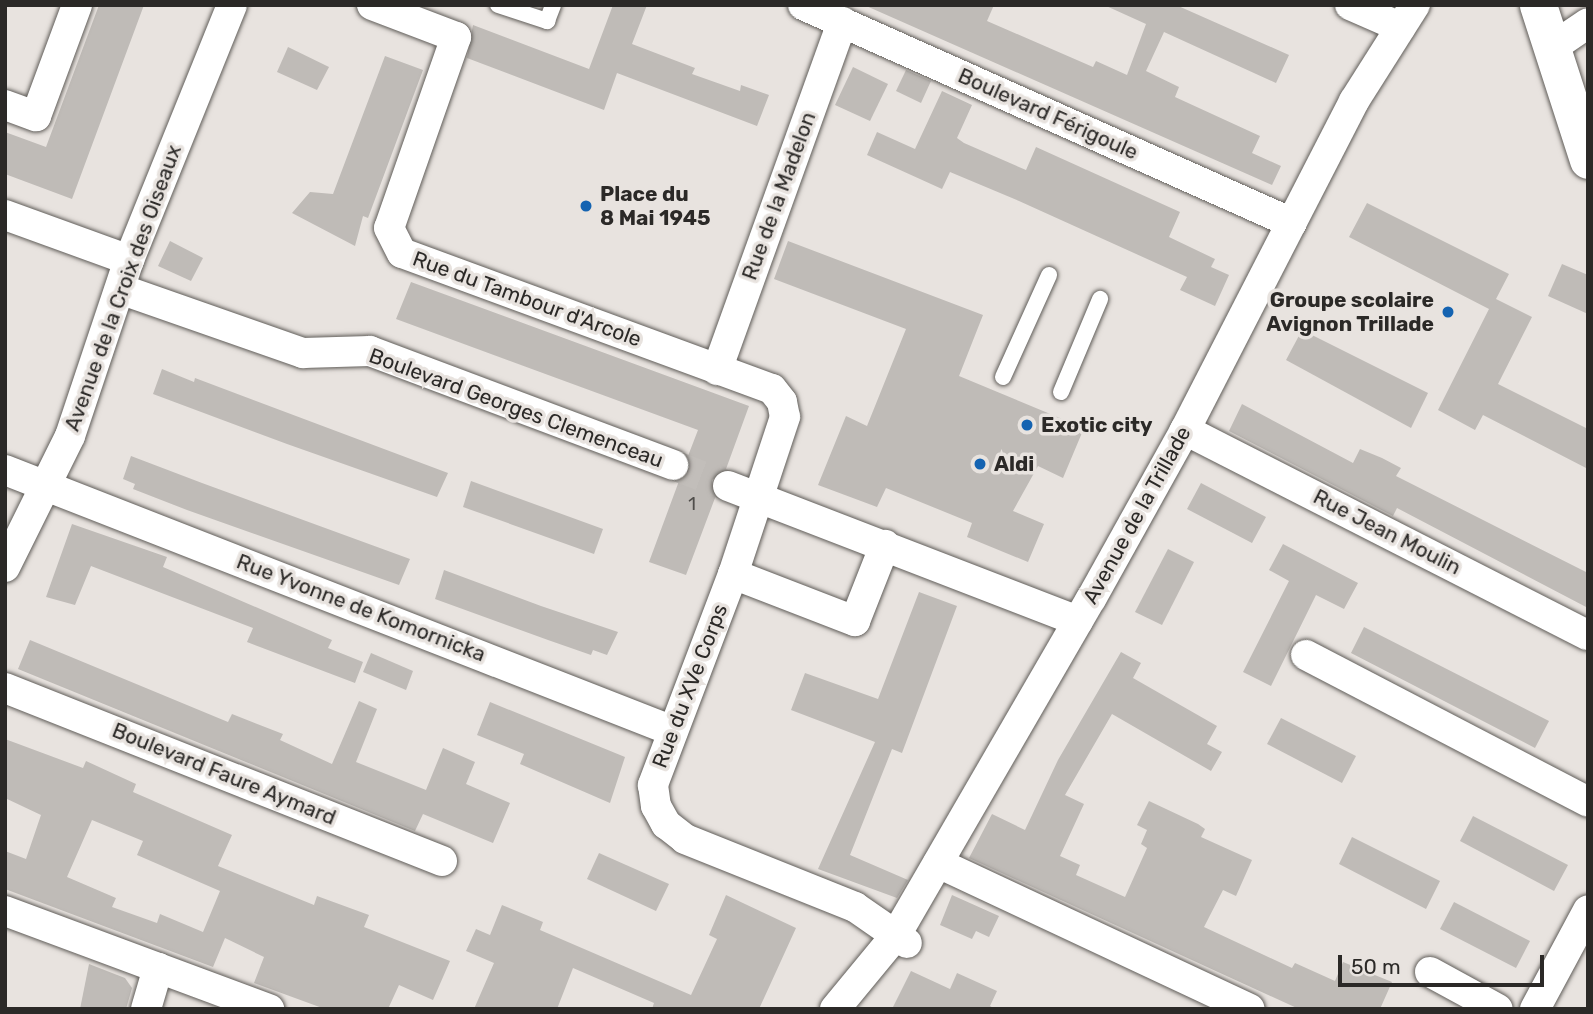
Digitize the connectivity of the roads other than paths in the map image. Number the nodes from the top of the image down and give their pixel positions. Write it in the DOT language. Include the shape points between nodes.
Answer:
graph roads {
  1 [pos="77,5"];
  2 [pos="232,5"];
  3 [pos="372,5"];
  4 [pos="498,5"];
  5 [pos="553,5"];
  6 [pos="803,5"];
  7 [pos="1350,5"];
  8 [pos="1538,5"];
  9 [pos="1408,16"];
  10 [pos="842,23"];
  11 [pos="1588,23"];
  12 [pos="1553,47"];
  13 [pos="5,105"];
  14 [pos="1588,160"];
  15 [pos="5,215"];
  16 [pos="1292,223"];
  17 [pos="129,260"];
  18 [pos="1049,275"];
  19 [pos="120,289"];
  20 [pos="1100,299"];
  21 [pos="717,370"];
  22 [pos="1003,377"];
  23 [pos="1062,392"];
  24 [pos="1185,430"];
  25 [pos="673,465"];
  26 [pos="5,470"];
  27 [pos="48,485"];
  28 [pos="728,486"];
  29 [pos="758,498"];
  30 [pos="885,545"];
  31 [pos="5,567"];
  32 [pos="733,574"];
  33 [pos="1078,621"];
  34 [pos="1588,635"];
  35 [pos="1306,655"];
  36 [pos="5,688"];
  37 [pos="673,731"];
  38 [pos="1588,802"];
  39 [pos="442,861"];
  40 [pos="938,863"];
  41 [pos="1588,910"];
  42 [pos="5,911"];
  43 [pos="901,939"];
  44 [pos="158,968"];
  45 [pos="1430,972"];
  46 [pos="146,1009"];
  47 [pos="269,1009"];
  48 [pos="835,1009"];
  49 [pos="1250,1009"];
  50 [pos="1498,1009"];
  51 [pos="1535,1009"];
  1 -- 13 [label="street" via="36,116"];
  2 -- 17 [label="street, Avenue de la Croix des Oiseaux"];
  3 -- 21 [label="street, Rue du Tambour d'Arcole" via="456,37 388,228 402,253"];
  4 -- 5 [label="lane" via="547,21"];
  6 -- 10 [label="street, Boulevard Férigoule"];
  7 -- 9 [label="street"];
  8 -- 12 [label="street"];
  9 -- 16 [label="street, Avenue de la Trillade" via="1354,101"];
  10 -- 16 [label="street, Boulevard Férigoule"];
  10 -- 21 [label="street, Rue de la Madelon"];
  11 -- 12 [label="street"];
  12 -- 14 [label="street"];
  15 -- 17 [label="street"];
  16 -- 24 [label="street, Avenue de la Trillade"];
  17 -- 19 [label="street, Avenue de la Croix des Oiseaux"];
  18 -- 22 [label="lane"];
  19 -- 25 [label="street, Boulevard Georges Clemenceau" via="303,353 370,351"];
  19 -- 27 [label="street, Avenue de la Croix des Oiseaux"];
  20 -- 23 [label="lane"];
  21 -- 29 [label="street, Rue du XVe Corps" via="772,389 782,402 785,417"];
  24 -- 33 [label="street, Avenue de la Trillade"];
  24 -- 34 [label="street, Rue Jean Moulin"];
  26 -- 27 [label="street, Rue Yvonne de Komornicka"];
  27 -- 31 [label="street, Avenue de la Croix des Oiseaux"];
  27 -- 37 [label="street, Rue Yvonne de Komornicka"];
  28 -- 29 [label="street"];
  29 -- 30 [label="street"];
  29 -- 32 [label="street, Rue du XVe Corps"];
  30 -- 32 [label="street" via="855,621"];
  30 -- 33 [label="street"];
  32 -- 37 [label="street, Rue du XVe Corps"];
  33 -- 40 [label="street, Avenue de la Trillade"];
  35 -- 38 [label="street"];
  36 -- 39 [label="street, Boulevard Faure Aymard"];
  37 -- 43 [label="street, Rue du XVe Corps" via="653,785 656,806 666,824 685,839 855,907"];
  40 -- 43 [label="street, Avenue de la Trillade"];
  40 -- 49 [label="street"];
  41 -- 51 [label="street"];
  42 -- 44 [label="street"];
  43 -- 48 [label="street, Avenue de la Trillade"];
  44 -- 46 [label="street"];
  44 -- 47 [label="street"];
  45 -- 50 [label="street"];
}
